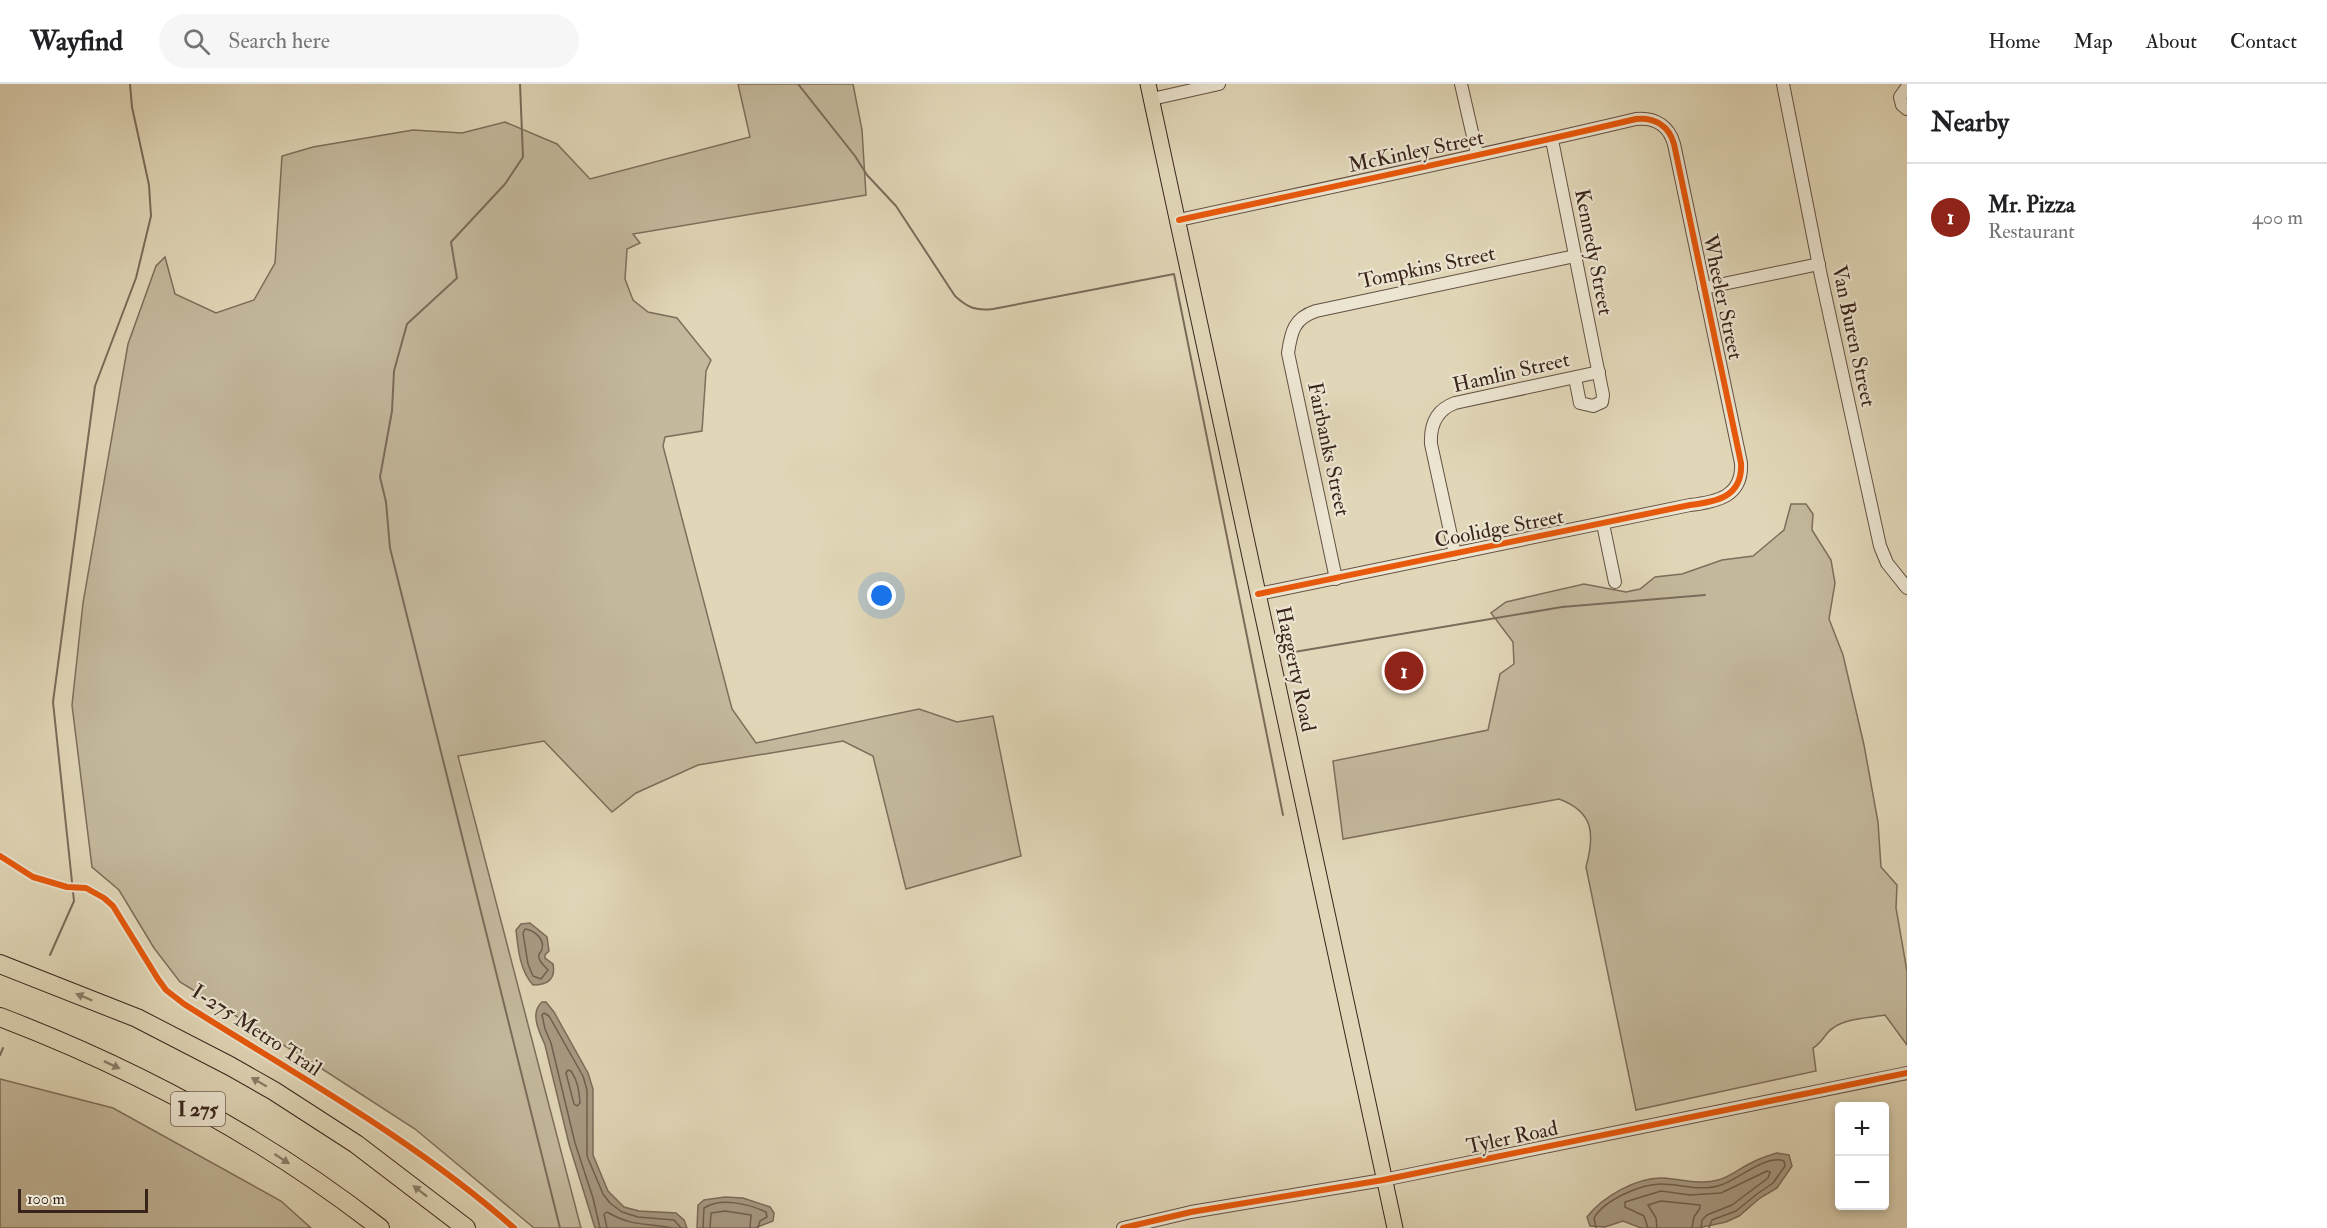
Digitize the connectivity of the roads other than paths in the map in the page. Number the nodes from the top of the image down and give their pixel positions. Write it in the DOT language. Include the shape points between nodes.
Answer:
graph roads {
  1 [pos="1219,84"];
  2 [pos="1461,84"];
  3 [pos="1783,84"];
  4 [pos="1907,87"];
  5 [pos="1150,91"];
  6 [pos="1907,109"];
  7 [pos="1660,123"];
  8 [pos="1552,140"];
  9 [pos="1476,154"];
  10 [pos="1179,220"];
  11 [pos="1575,256"];
  12 [pos="1819,264"];
  13 [pos="1704,288"];
  14 [pos="1293,328"];
  15 [pos="1599,372"];
  16 [pos="1575,378"];
  17 [pos="1738,482"];
  18 [pos="1603,524"];
  19 [pos="1455,554"];
  20 [pos="1336,579"];
  21 [pos="1615,582"];
  22 [pos="1907,588"];
  23 [pos="1258,594"];
  24 [pos="0,964"];
  25 [pos="0,1017"];
  26 [pos="1907,1073"];
  27 [pos="1383,1180"];
  28 [pos="380,1228"];
  29 [pos="466,1228"];
  30 [pos="1123,1228"];
  31 [pos="1395,1228"];
  1 -- 5 [label="street"];
  2 -- 9 [label="street"];
  3 -- 12 [label="street, Van Buren Street"];
  4 -- 6 [label="street" via="1900,97"];
  5 -- 10 [label="main road, Haggerty Road"];
  7 -- 8 [label="street, McKinley Street" via="1643,118"];
  7 -- 13 [label="street, Wheeler Street" via="1674,144"];
  8 -- 9 [label="street, McKinley Street"];
  8 -- 11 [label="street, Kennedy Street"];
  9 -- 10 [label="street, McKinley Street"];
  10 -- 23 [label="main road, Haggerty Road"];
  11 -- 14 [label="street, Tompkins Street" via="1316,311 1304,316"];
  11 -- 15 [label="street, Kennedy Street"];
  12 -- 13 [label="street"];
  12 -- 22 [label="street, Van Buren Street" via="1880,546 1887,563"];
  13 -- 17 [label="street, Wheeler Street" via="1741,463"];
  14 -- 20 [label="street, Fairbanks Street" via="1289,355"];
  15 -- 16 [label="street, Hamlin Street"];
  15 -- 16 [label="street, Kennedy Street" via="1604,395 1602,402 1593,406 1580,403"];
  16 -- 19 [label="street, Hamlin Street" via="1455,403 1436,417 1431,444"];
  17 -- 18 [label="street, Coolidge Street" via="1728,495 1715,502"];
  18 -- 19 [label="street, Coolidge Street"];
  18 -- 21 [label="street"];
  19 -- 20 [label="street, Coolidge Street"];
  20 -- 23 [label="street, Coolidge Street"];
  23 -- 27 [label="main road, Haggerty Road"];
  29 -- 24 [label="highway, I 275, one-way" via="356,1144 230,1066 137,1018"];
  25 -- 28 [label="highway, I 275, one-way" via="110,1064 197,1108 282,1159"];
  26 -- 27 [label="street, Tyler Road"];
  27 -- 30 [label="street, Tyler Road" via="1191,1212"];
  27 -- 31 [label="main road, Haggerty Road"];
}
